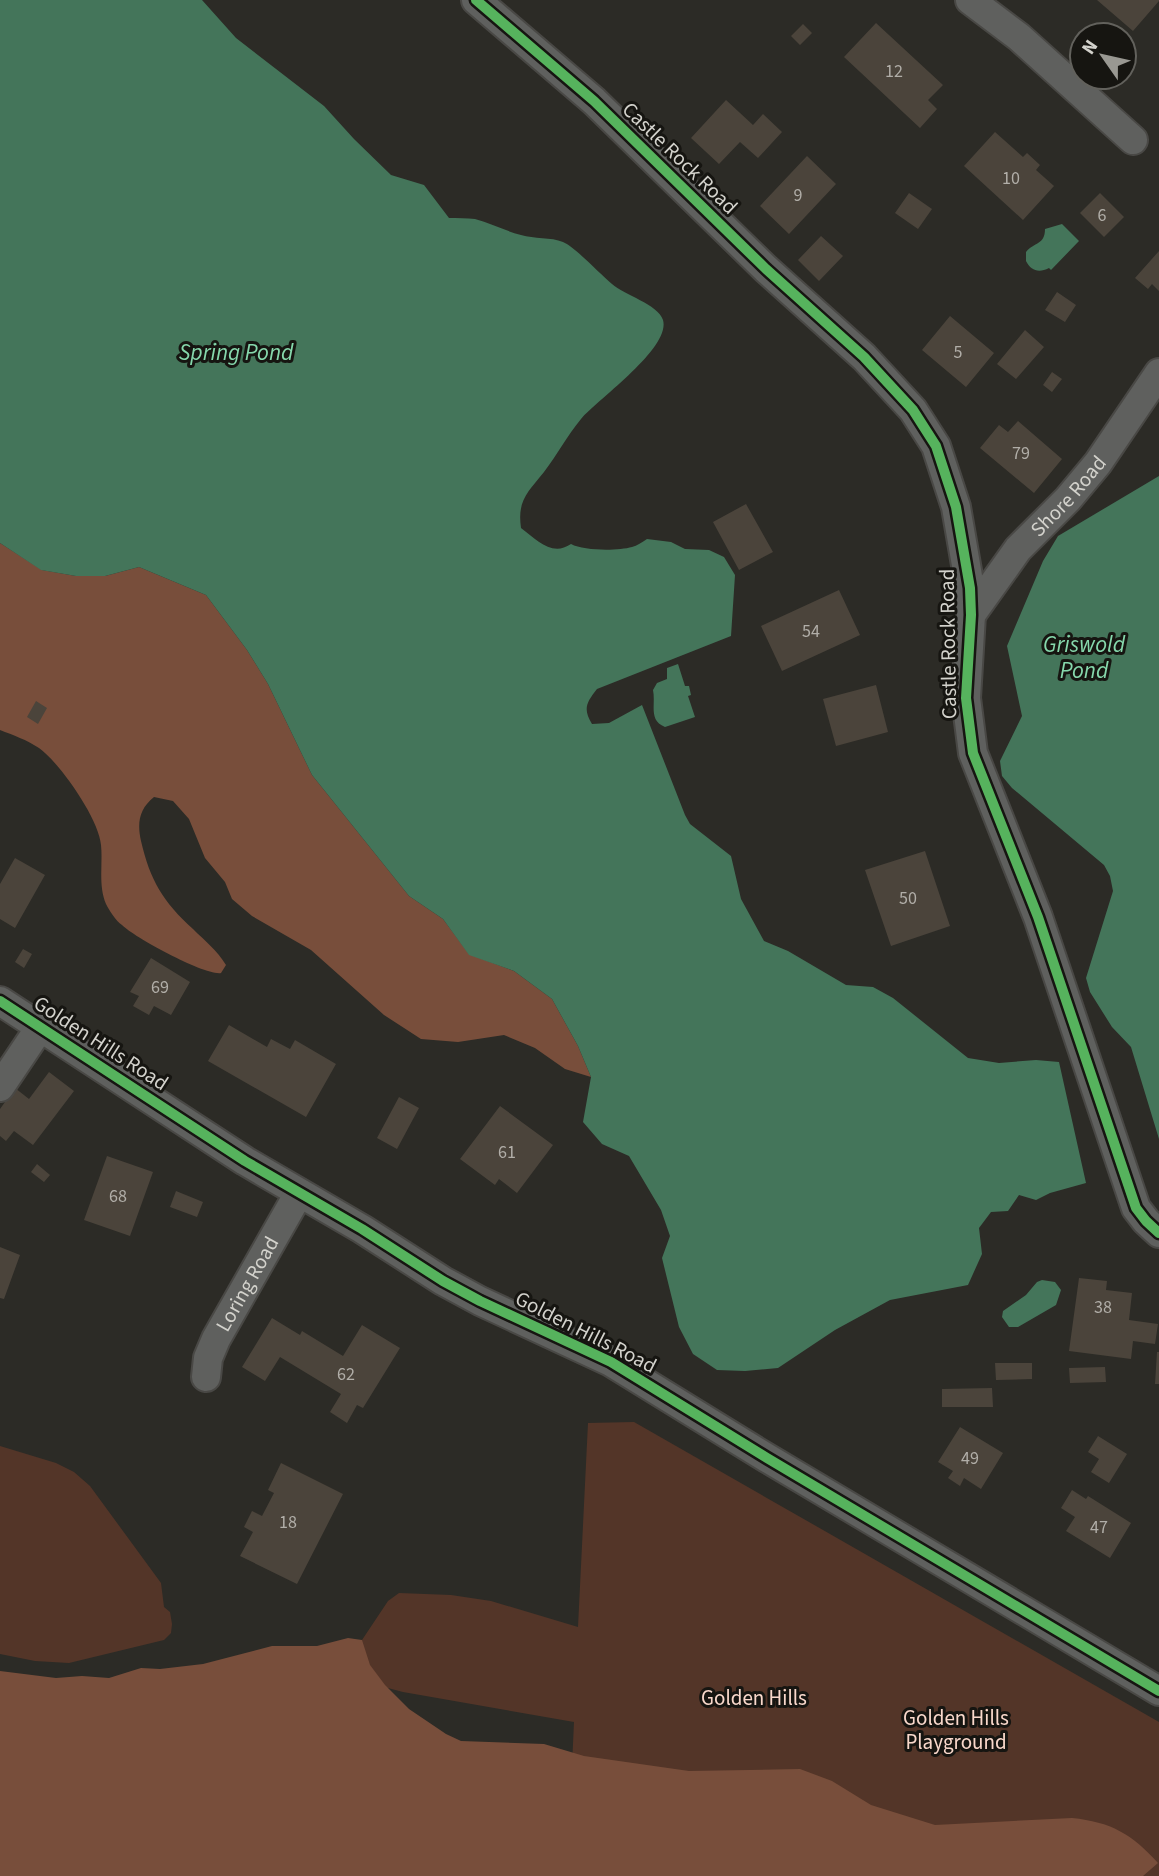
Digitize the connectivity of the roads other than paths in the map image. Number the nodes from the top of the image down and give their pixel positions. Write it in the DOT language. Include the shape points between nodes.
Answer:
graph roads {
  1 [pos="476,0"];
  2 [pos="970,0"];
  3 [pos="1133,140"];
  4 [pos="1159,373"];
  5 [pos="971,615"];
  6 [pos="0,1000"];
  7 [pos="41,1026"];
  8 [pos="0,1087"];
  9 [pos="299,1193"];
  10 [pos="1159,1233"];
  11 [pos="206,1377"];
  12 [pos="1159,1691"];
  1 -- 5 [label="street, Castle Rock Road" via="594,101 766,269 864,357 913,410 936,446 948,477 967,566"];
  2 -- 3 [label="street" via="1019,37"];
  4 -- 5 [label="street, Shore Road" via="1098,463 1018,549"];
  5 -- 10 [label="street, Castle Rock Road" via="966,698 973,753 1038,917 1136,1208"];
  6 -- 7 [label="street, Golden Hills Road"];
  7 -- 8 [label="street"];
  7 -- 9 [label="street, Golden Hills Road"];
  9 -- 11 [label="street, Loring Road" via="216,1339"];
  9 -- 12 [label="street, Golden Hills Road" via="480,1301 636,1376"];
}
